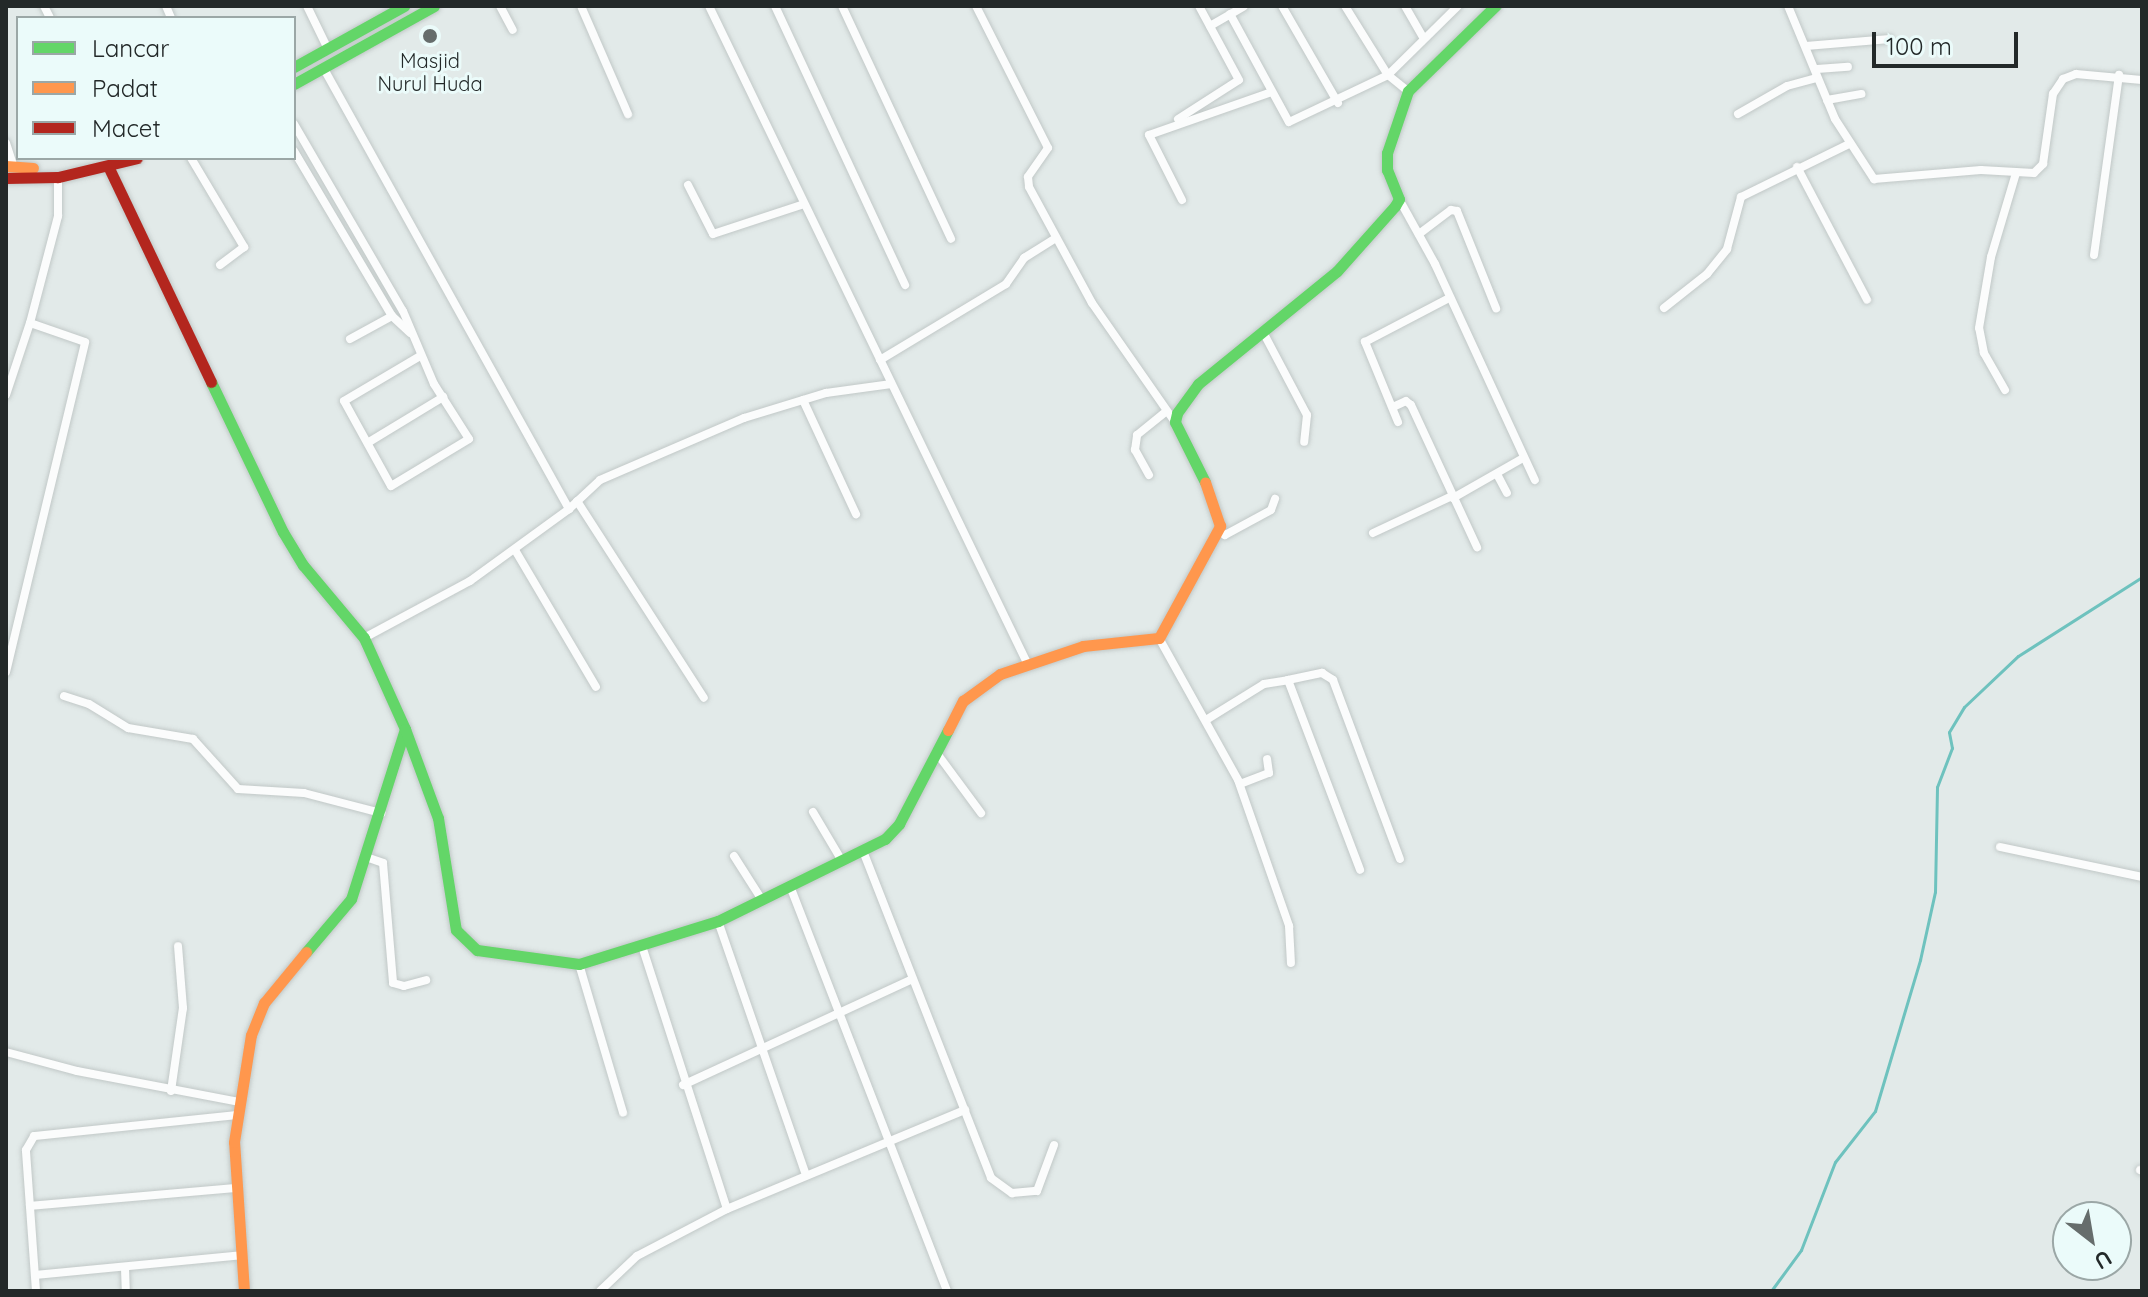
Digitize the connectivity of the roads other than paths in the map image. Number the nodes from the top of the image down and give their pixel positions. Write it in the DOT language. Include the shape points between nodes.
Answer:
graph roads {
  1 [pos="307,6"];
  2 [pos="404,6"];
  3 [pos="434,6"];
  4 [pos="500,6"];
  5 [pos="581,6"];
  6 [pos="709,6"];
  7 [pos="775,6"];
  8 [pos="842,6"];
  9 [pos="976,6"];
  10 [pos="1199,6"];
  11 [pos="1244,6"];
  12 [pos="1282,6"];
  13 [pos="1345,6"];
  14 [pos="1405,6"];
  15 [pos="1458,6"];
  16 [pos="1495,6"];
  17 [pos="1788,6"];
  18 [pos="1230,14"];
  19 [pos="1210,26"];
  20 [pos="513,30"];
  21 [pos="1423,37"];
  22 [pos="1890,39"];
  23 [pos="1806,46"];
  24 [pos="328,49"];
  25 [pos="336,64"];
  26 [pos="296,66"];
  27 [pos="1848,67"];
  28 [pos="324,69"];
  29 [pos="1817,73"];
  30 [pos="1388,75"];
  31 [pos="2119,75"];
  32 [pos="2142,80"];
  33 [pos="296,83"];
  34 [pos="1408,91"];
  35 [pos="1272,92"];
  36 [pos="1861,94"];
  37 [pos="1827,100"];
  38 [pos="1338,103"];
  39 [pos="628,114"];
  40 [pos="1738,114"];
  41 [pos="1170,124"];
  42 [pos="296,127"];
  43 [pos="6,143"];
  44 [pos="1849,144"];
  45 [pos="296,154"];
  46 [pos="192,160"];
  47 [pos="111,163"];
  48 [pos="1797,167"];
  49 [pos="10,168"];
  50 [pos="2016,173"];
  51 [pos="58,177"];
  52 [pos="6,178"];
  53 [pos="688,185"];
  54 [pos="1399,199"];
  55 [pos="1182,200"];
  56 [pos="804,204"];
  57 [pos="1419,234"];
  58 [pos="951,239"];
  59 [pos="1055,239"];
  60 [pos="2094,255"];
  61 [pos="220,265"];
  62 [pos="905,285"];
  63 [pos="1449,298"];
  64 [pos="1867,300"];
  65 [pos="1496,308"];
  66 [pos="1664,308"];
  67 [pos="392,316"];
  68 [pos="30,323"];
  69 [pos="1263,332"];
  70 [pos="410,333"];
  71 [pos="350,339"];
  72 [pos="420,356"];
  73 [pos="880,360"];
  74 [pos="891,384"];
  75 [pos="2005,390"];
  76 [pos="6,395"];
  77 [pos="443,397"];
  78 [pos="803,400"];
  79 [pos="1393,407"];
  80 [pos="1165,412"];
  81 [pos="1175,422"];
  82 [pos="1398,422"];
  83 [pos="369,442"];
  84 [pos="1304,442"];
  85 [pos="1523,458"];
  86 [pos="1149,475"];
  87 [pos="1498,476"];
  88 [pos="1535,480"];
  89 [pos="1507,493"];
  90 [pos="1452,497"];
  91 [pos="1275,499"];
  92 [pos="577,501"];
  93 [pos="569,509"];
  94 [pos="856,514"];
  95 [pos="1219,531"];
  96 [pos="1373,533"];
  97 [pos="1477,547"];
  98 [pos="515,550"];
  99 [pos="364,638"];
  100 [pos="1159,638"];
  101 [pos="1028,665"];
  102 [pos="6,672"];
  103 [pos="1288,680"];
  104 [pos="596,687"];
  105 [pos="64,696"];
  106 [pos="704,698"];
  107 [pos="1206,720"];
  108 [pos="405,729"];
  109 [pos="936,752"];
  110 [pos="1267,759"];
  111 [pos="1240,784"];
  112 [pos="813,812"];
  113 [pos="381,813"];
  114 [pos="981,813"];
  115 [pos="2000,847"];
  116 [pos="863,851"];
  117 [pos="734,856"];
  118 [pos="366,857"];
  119 [pos="1400,859"];
  120 [pos="842,861"];
  121 [pos="1360,870"];
  122 [pos="2142,877"];
  123 [pos="790,886"];
  124 [pos="762,900"];
  125 [pos="718,921"];
  126 [pos="178,946"];
  127 [pos="642,946"];
  128 [pos="1291,963"];
  129 [pos="579,964"];
  130 [pos="912,979"];
  131 [pos="426,980"];
  132 [pos="838,1013"];
  133 [pos="762,1048"];
  134 [pos="6,1052"];
  135 [pos="683,1085"];
  136 [pos="171,1091"];
  137 [pos="240,1102"];
  138 [pos="965,1110"];
  139 [pos="623,1113"];
  140 [pos="238,1115"];
  141 [pos="887,1142"];
  142 [pos="1054,1145"];
  143 [pos="806,1175"];
  144 [pos="234,1188"];
  145 [pos="30,1206"];
  146 [pos="727,1209"];
  147 [pos="241,1255"];
  148 [pos="125,1268"];
  149 [pos="35,1275"];
  150 [pos="36,1291"];
  151 [pos="126,1291"];
  152 [pos="244,1291"];
  153 [pos="600,1291"];
  154 [pos="947,1291"];
  1 -- 24 [label="street"];
  2 -- 24 [label="main road"];
  3 -- 25 [label="main road"];
  4 -- 20 [label="street"];
  5 -- 39 [label="street"];
  6 -- 56 [label="street"];
  7 -- 62 [label="street"];
  8 -- 58 [label="street"];
  9 -- 59 [label="street" via="1045,140 1045,155 1028,177"];
  10 -- 19 [label="street"];
  11 -- 18 [label="street"];
  12 -- 38 [label="street"];
  13 -- 30 [label="street"];
  14 -- 21 [label="street"];
  15 -- 21 [label="street"];
  16 -- 34 [label="main road"];
  17 -- 23 [label="street"];
  18 -- 19 [label="street"];
  18 -- 35 [label="street"];
  19 -- 41 [label="street" via="1239,80"];
  21 -- 30 [label="street"];
  22 -- 23 [label="street"];
  23 -- 29 [label="street"];
  24 -- 25 [label="street"];
  24 -- 26 [label="main road"];
  25 -- 28 [label="main road"];
  27 -- 29 [label="street"];
  28 -- 33 [label="main road"];
  28 -- 93 [label="street"];
  29 -- 37 [label="street"];
  29 -- 40 [label="street"];
  30 -- 34 [label="street"];
  30 -- 38 [label="street"];
  31 -- 32 [label="street"];
  31 -- 50 [label="street" via="2076,74 2063,79 2053,94 2043,164 2034,173"];
  31 -- 60 [label="street"];
  34 -- 54 [label="main road" via="1387,153 1387,170"];
  35 -- 38 [label="street" via="1289,122"];
  35 -- 41 [label="street"];
  36 -- 37 [label="street"];
  37 -- 44 [label="street"];
  41 -- 55 [label="street" via="1149,135"];
  42 -- 70 [label="street" via="399,304"];
  43 -- 49 [label="street"];
  44 -- 48 [label="street"];
  44 -- 50 [label="street" via="1874,179 1981,170"];
  45 -- 67 [label="street"];
  46 -- 61 [label="street" via="244,247"];
  47 -- 49 [label="main road"];
  47 -- 51 [label="main road"];
  47 -- 99 [label="main road" via="283,532 303,565"];
  48 -- 64 [label="street"];
  48 -- 66 [label="street" via="1741,197 1727,249 1707,274"];
  50 -- 75 [label="street" via="1991,257 1979,328 1984,353"];
  51 -- 52 [label="main road"];
  51 -- 68 [label="street" via="58,216"];
  53 -- 56 [label="street" via="713,234"];
  54 -- 57 [label="street"];
  54 -- 69 [label="main road" via="1337,271"];
  56 -- 73 [label="street"];
  57 -- 63 [label="street"];
  57 -- 65 [label="street" via="1457,211"];
  59 -- 73 [label="street" via="1024,258 1006,284"];
  59 -- 80 [label="street"];
  63 -- 79 [label="street" via="1365,342"];
  63 -- 85 [label="street"];
  67 -- 70 [label="street"];
  67 -- 71 [label="street"];
  68 -- 76 [label="street"];
  68 -- 102 [label="street" via="85,342"];
  69 -- 81 [label="main road" via="1198,384"];
  69 -- 84 [label="street" via="1307,415"];
  70 -- 72 [label="street"];
  72 -- 77 [label="street"];
  72 -- 83 [label="street" via="344,401"];
  73 -- 74 [label="street"];
  74 -- 78 [label="street"];
  74 -- 101 [label="street"];
  77 -- 83 [label="street"];
  77 -- 83 [label="street" via="469,439 391,486"];
  78 -- 92 [label="street" via="744,418 600,480"];
  78 -- 94 [label="street"];
  79 -- 82 [label="street"];
  79 -- 90 [label="street" via="1406,401 1411,405"];
  80 -- 81 [label="street"];
  80 -- 86 [label="street" via="1137,435 1135,450"];
  81 -- 95 [label="main road" via="1214,501"];
  85 -- 87 [label="street"];
  85 -- 88 [label="street"];
  87 -- 89 [label="street"];
  87 -- 90 [label="street"];
  90 -- 96 [label="street"];
  90 -- 97 [label="street"];
  91 -- 95 [label="street" via="1271,510 1225,535"];
  92 -- 93 [label="street"];
  92 -- 106 [label="street"];
  93 -- 98 [label="street"];
  95 -- 100 [label="main road"];
  98 -- 99 [label="street" via="470,581"];
  98 -- 104 [label="street"];
  99 -- 108 [label="main road"];
  100 -- 101 [label="main road" via="1083,646"];
  100 -- 107 [label="street"];
  101 -- 109 [label="main road" via="990,679 963,701"];
  103 -- 107 [label="street" via="1264,684"];
  103 -- 119 [label="street" via="1322,673 1333,680"];
  103 -- 121 [label="street"];
  105 -- 113 [label="street" via="138,731 193,739 238,789 304,793"];
  107 -- 111 [label="street"];
  108 -- 113 [label="main road"];
  108 -- 129 [label="main road" via="438,818 459,936 477,950"];
  109 -- 114 [label="street"];
  109 -- 116 [label="main road" via="894,831"];
  110 -- 111 [label="street" via="1269,773"];
  111 -- 128 [label="street" via="1289,926"];
  112 -- 120 [label="street"];
  113 -- 118 [label="main road"];
  115 -- 122 [label="street"];
  116 -- 120 [label="main road"];
  116 -- 130 [label="street"];
  117 -- 124 [label="street"];
  118 -- 131 [label="street" via="383,863 393,983 398,987"];
  118 -- 137 [label="main road" via="345,913 264,1003 251,1035"];
  120 -- 123 [label="main road"];
  123 -- 124 [label="main road"];
  123 -- 132 [label="street"];
  124 -- 125 [label="main road"];
  125 -- 127 [label="main road"];
  125 -- 133 [label="street"];
  126 -- 136 [label="street" via="183,1008"];
  127 -- 129 [label="main road"];
  127 -- 135 [label="street"];
  129 -- 139 [label="street"];
  130 -- 132 [label="street"];
  130 -- 138 [label="street"];
  132 -- 133 [label="street"];
  132 -- 141 [label="street"];
  133 -- 135 [label="street"];
  133 -- 143 [label="street"];
  134 -- 136 [label="street"];
  135 -- 146 [label="street"];
  136 -- 137 [label="street"];
  137 -- 140 [label="main road"];
  138 -- 141 [label="street"];
  138 -- 142 [label="street" via="1000,1188 1028,1195 1037,1191"];
  140 -- 144 [label="main road"];
  140 -- 145 [label="street" via="34,1136 26,1150"];
  141 -- 143 [label="street"];
  141 -- 154 [label="street"];
  143 -- 146 [label="street"];
  144 -- 145 [label="street"];
  144 -- 147 [label="main road"];
  145 -- 149 [label="street"];
  146 -- 153 [label="street" via="637,1256"];
  147 -- 148 [label="street"];
  147 -- 152 [label="main road"];
  148 -- 149 [label="street"];
  148 -- 151 [label="street"];
  149 -- 150 [label="street"];
}
